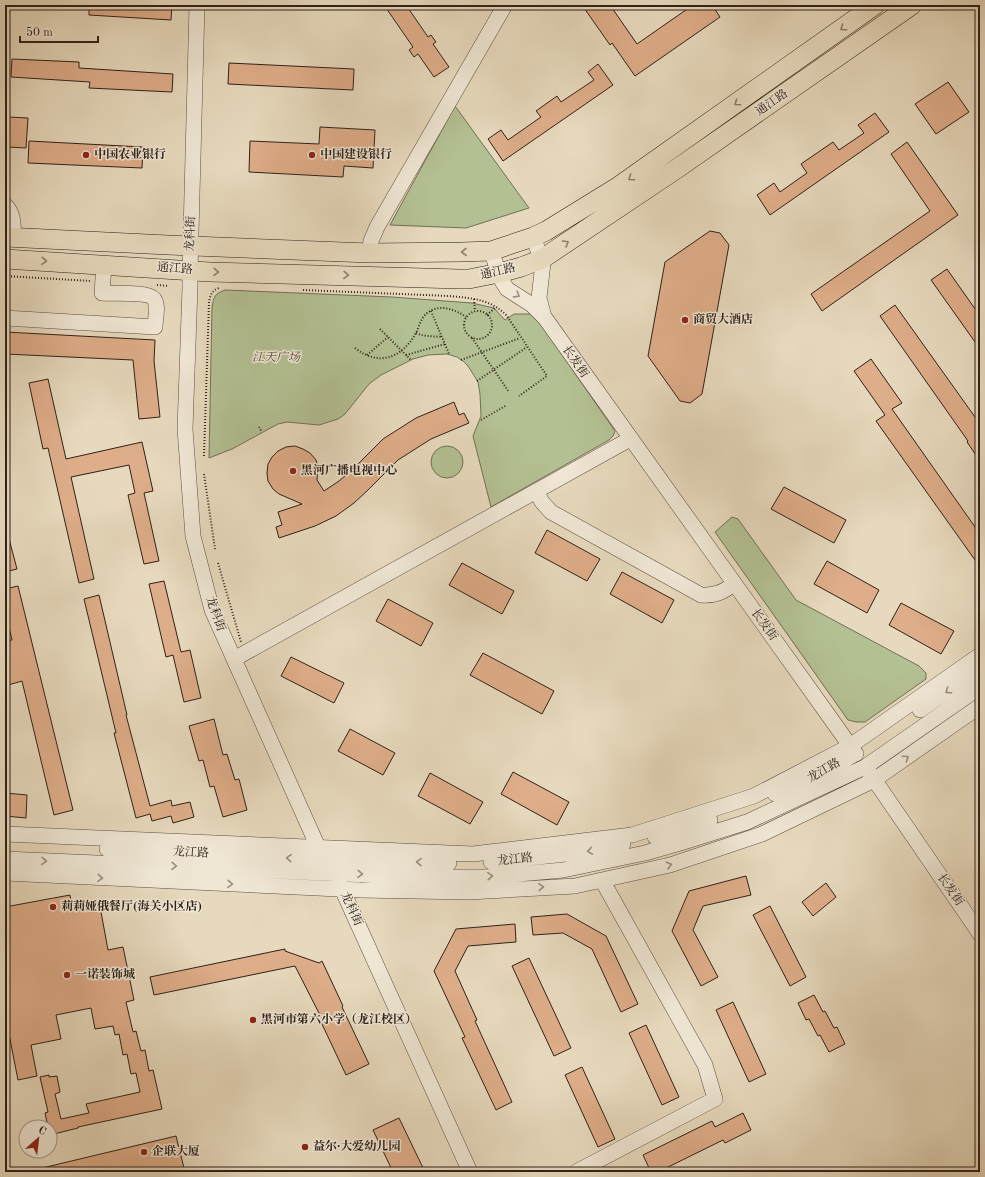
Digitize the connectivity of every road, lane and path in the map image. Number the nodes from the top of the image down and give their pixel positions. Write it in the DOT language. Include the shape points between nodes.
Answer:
graph roads {
  1 [pos="197,5"];
  2 [pos="505,5"];
  3 [pos="875,5"];
  4 [pos="912,5"];
  5 [pos="5,205"];
  6 [pos="9,237"];
  7 [pos="534,237"];
  8 [pos="190,246"];
  9 [pos="491,251"];
  10 [pos="369,252"];
  11 [pos="5,259"];
  12 [pos="542,259"];
  13 [pos="190,270"];
  14 [pos="101,273"];
  15 [pos="499,273"];
  16 [pos="5,276"];
  17 [pos="222,287"];
  18 [pos="301,290"];
  19 [pos="474,299"];
  20 [pos="496,307"];
  21 [pos="431,311"];
  22 [pos="474,311"];
  23 [pos="487,315"];
  24 [pos="466,317"];
  25 [pos="5,318"];
  26 [pos="545,318"];
  27 [pos="380,329"];
  28 [pos="416,333"];
  29 [pos="388,337"];
  30 [pos="442,337"];
  31 [pos="471,337"];
  32 [pos="520,338"];
  33 [pos="445,344"];
  34 [pos="527,347"];
  35 [pos="355,348"];
  36 [pos="402,351"];
  37 [pos="482,352"];
  38 [pos="449,354"];
  39 [pos="367,355"];
  40 [pos="406,355"];
  41 [pos="411,360"];
  42 [pos="461,360"];
  43 [pos="493,370"];
  44 [pos="477,381"];
  45 [pos="509,392"];
  46 [pos="519,396"];
  47 [pos="507,405"];
  48 [pos="480,420"];
  49 [pos="259,427"];
  50 [pos="262,432"];
  51 [pos="630,439"];
  52 [pos="204,456"];
  53 [pos="204,474"];
  54 [pos="536,491"];
  55 [pos="215,549"];
  56 [pos="218,563"];
  57 [pos="734,584"];
  58 [pos="241,642"];
  59 [pos="980,655"];
  60 [pos="234,659"];
  61 [pos="980,669"];
  62 [pos="980,687"];
  63 [pos="980,706"];
  64 [pos="853,750"];
  65 [pos="866,767"];
  66 [pos="874,780"];
  67 [pos="5,834"];
  68 [pos="5,843"];
  69 [pos="318,847"];
  70 [pos="5,859"];
  71 [pos="329,867"];
  72 [pos="5,873"];
  73 [pos="602,880"];
  74 [pos="342,889"];
  75 [pos="980,934"];
  76 [pos="470,1172"];
  77 [pos="576,1172"];
  1 -- 8 [label="street, 龙科街"];
  2 -- 10 [label="street" via="377,227"];
  3 -- 7 [label="main road, 通江路, one-way" via="619,186"];
  12 -- 4 [label="main road, 通江路, one-way" via="676,170"];
  5 -- 6 [label="street" via="12,216 14,226"];
  6 -- 8 [label="main road, 通江路"];
  7 -- 9 [label="main road, 通江路"];
  7 -- 12 [label="street, 长发街"];
  8 -- 10 [label="main road, 通江路"];
  8 -- 13 [label="street, 龙科街"];
  9 -- 10 [label="main road, 通江路, one-way"];
  9 -- 15 [label="street, 长发街"];
  11 -- 14 [label="main road, 通江路, one-way"];
  12 -- 15 [label="main road, 通江路"];
  12 -- 26 [label="street, 长发街" via="539,298"];
  13 -- 14 [label="main road, 通江路"];
  13 -- 15 [label="main road, 通江路, one-way" via="460,279"];
  13 -- 60 [label="street, 龙科街" via="185,429 193,536 212,610"];
  14 -- 16 [label="path"];
  14 -- 25 [label="street" via="102,293 140,294 154,299 155,327"];
  15 -- 26 [label="street, 长发街, one-way" via="507,289 532,305"];
  17 -- 52 [label="path" via="213,292 209,302"];
  18 -- 19 [label="path"];
  19 -- 20 [label="path"];
  19 -- 22 [label="path"];
  20 -- 23 [label="path"];
  20 -- 32 [label="path" via="507,316"];
  21 -- 24 [label="path" via="448,308"];
  21 -- 28 [label="path" via="425,315"];
  21 -- 30 [label="path"];
  22 -- 23 [label="path"];
  22 -- 24 [label="path"];
  23 -- 31 [label="path" via="492,323 490,332 483,338"];
  24 -- 31 [label="path" via="464,329"];
  26 -- 51 [label="street, 长发街"];
  27 -- 29 [label="path"];
  28 -- 30 [label="path" via="426,337"];
  28 -- 36 [label="path"];
  29 -- 36 [label="path"];
  29 -- 39 [label="path"];
  30 -- 33 [label="path"];
  31 -- 37 [label="path"];
  32 -- 34 [label="path"];
  32 -- 37 [label="path"];
  33 -- 38 [label="path"];
  33 -- 40 [label="path"];
  34 -- 43 [label="path"];
  34 -- 46 [label="path" via="547,376"];
  35 -- 39 [label="path"];
  36 -- 39 [label="path" via="393,357 383,359"];
  36 -- 40 [label="path"];
  37 -- 42 [label="path"];
  37 -- 43 [label="path"];
  40 -- 41 [label="path"];
  43 -- 44 [label="path"];
  43 -- 45 [label="path"];
  47 -- 48 [label="path"];
  49 -- 50 [label="path"];
  51 -- 54 [label="street"];
  51 -- 57 [label="street, 长发街"];
  53 -- 55 [label="path"];
  54 -- 57 [label="street" via="551,512 701,595 718,594"];
  54 -- 60 [label="street"];
  56 -- 58 [label="path"];
  57 -- 64 [label="street, 长发街"];
  59 -- 64 [label="street"];
  60 -- 69 [label="street, 龙科街"];
  61 -- 64 [label="street, 龙江路, one-way"];
  62 -- 65 [label="street, 龙江路"];
  66 -- 63 [label="street, one-way"];
  64 -- 65 [label="street, 长发街"];
  64 -- 69 [label="street" via="754,796 632,835 473,854"];
  64 -- 71 [label="street, 龙江路, one-way" via="812,780 682,831 594,851 482,863"];
  65 -- 66 [label="street, 长发街"];
  71 -- 65 [label="street, 龙江路, one-way" via="412,877 486,877 563,870 680,844 747,822"];
  73 -- 66 [label="street, one-way" via="670,865 762,834"];
  66 -- 75 [label="street, 长发街"];
  67 -- 69 [label="street"];
  71 -- 68 [label="street, 龙江路, one-way"];
  69 -- 71 [label="street, 龙科街"];
  70 -- 71 [label="street, 龙江路, one-way"];
  71 -- 74 [label="street, 龙科街"];
  72 -- 74 [label="street, one-way"];
  74 -- 73 [label="street, one-way" via="468,892 575,886"];
  73 -- 77 [label="street" via="705,1065 715,1098"];
  74 -- 76 [label="street, 龙科街"];
}
